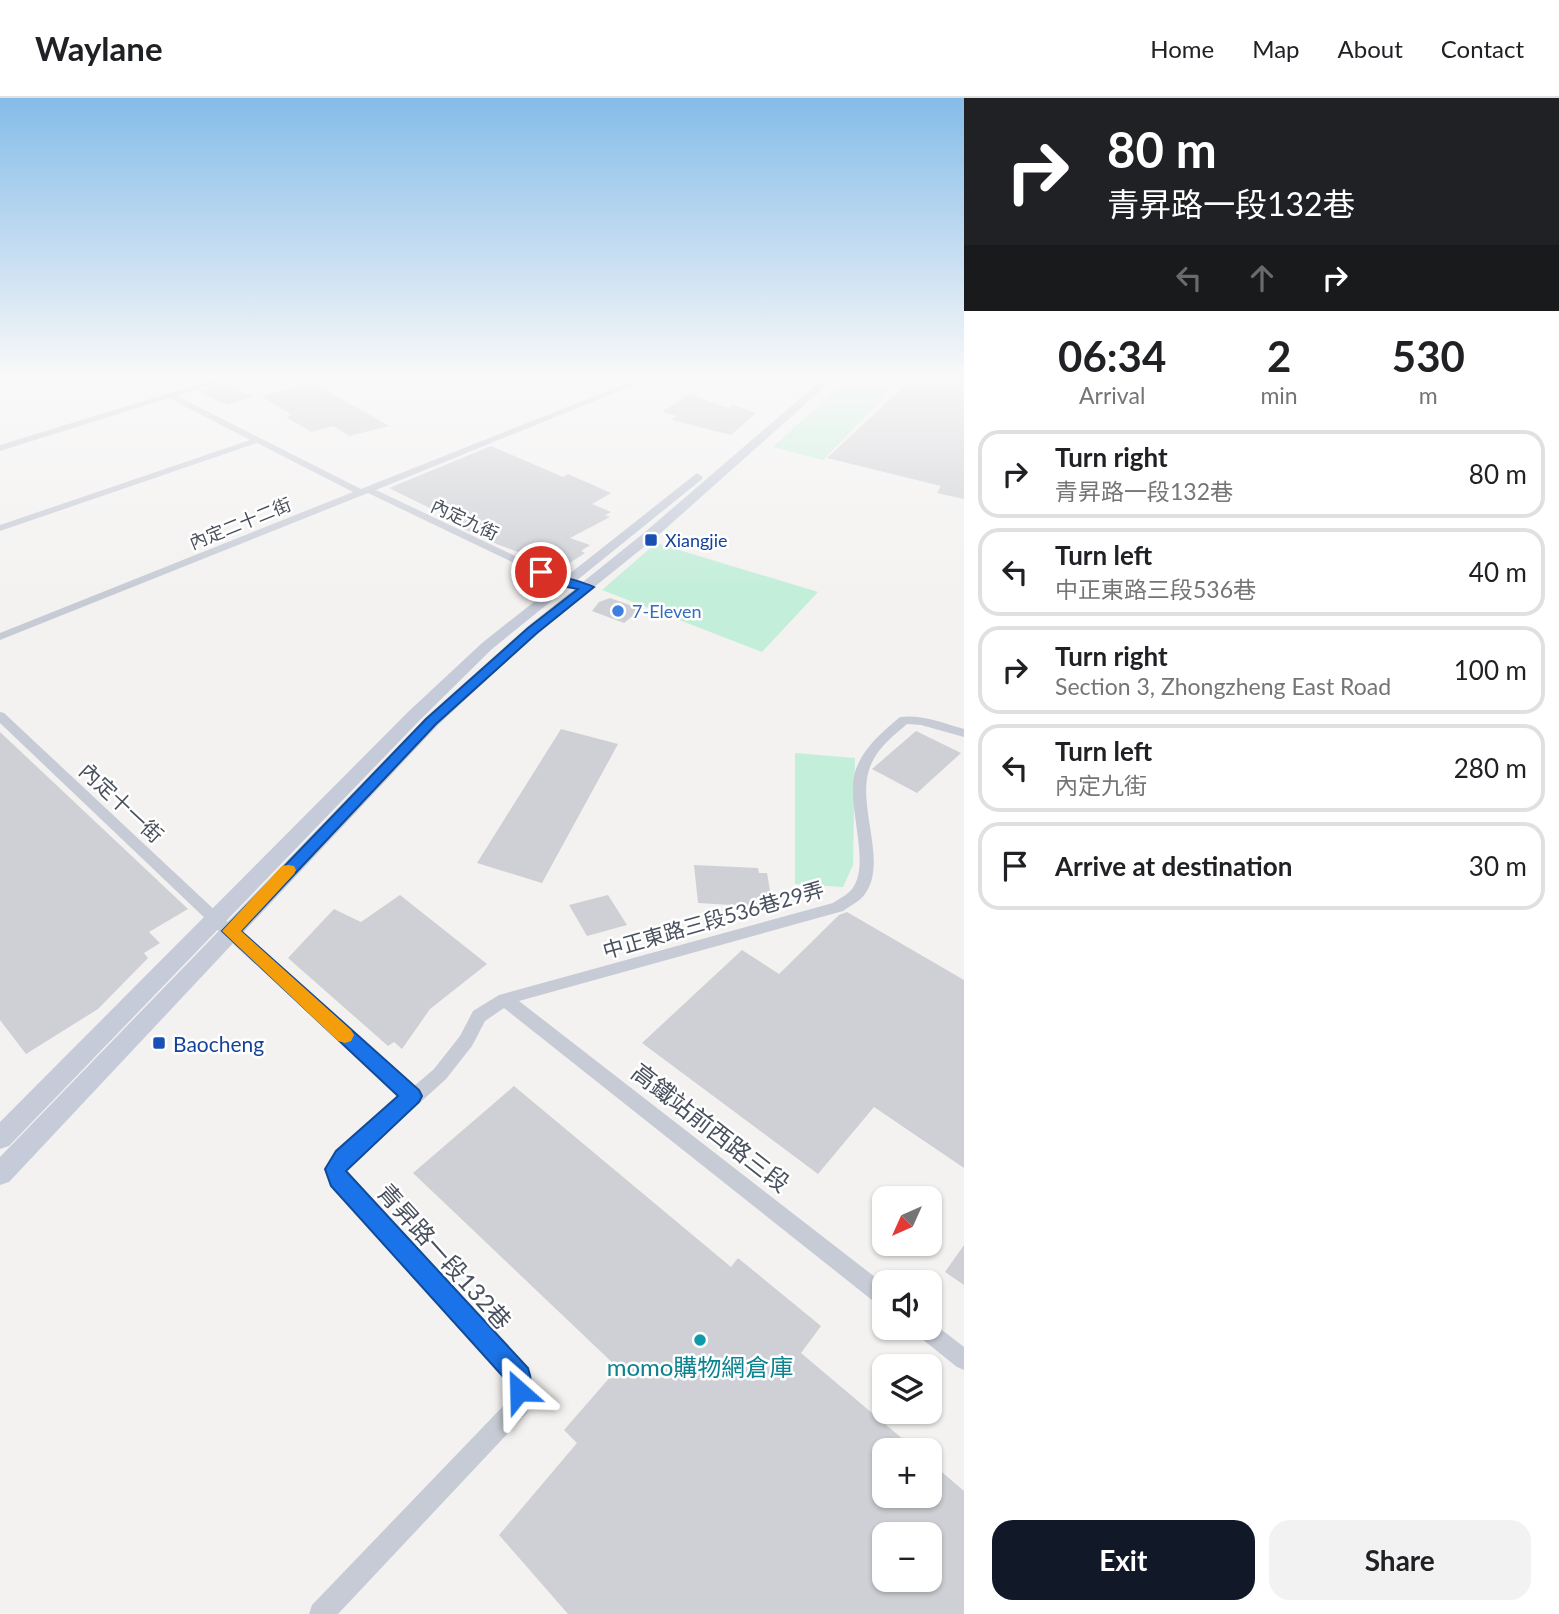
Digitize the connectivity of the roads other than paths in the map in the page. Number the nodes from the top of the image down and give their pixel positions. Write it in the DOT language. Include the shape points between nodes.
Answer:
graph roads {
  1 [pos="234,448"];
  2 [pos="273,448"];
  3 [pos="474,448"];
  4 [pos="730,448"];
  5 [pos="749,448"];
  6 [pos="365,492"];
  7 [pos="3,527"];
  8 [pos="566,584"];
  9 [pos="588,587"];
  10 [pos="0,637"];
  11 [pos="0,716"];
  12 [pos="964,733"];
  13 [pos="223,925"];
  14 [pos="505,999"];
  15 [pos="412,1096"];
  16 [pos="0,1138"];
  17 [pos="0,1174"];
  18 [pos="872,1288"];
  19 [pos="939,1340"];
  20 [pos="964,1360"];
  21 [pos="321,1614"];
  1 -- 7 [label="street"];
  2 -- 6 [label="street, 內定九街"];
  3 -- 6 [label="street, 內定二十二街"];
  4 -- 8 [label="main road"];
  5 -- 9 [label="main road"];
  6 -- 8 [label="street, 內定九街"];
  6 -- 10 [label="street, 內定二十二街"];
  8 -- 9 [label="street, 內定九街"];
  8 -- 13 [label="main road" via="487,646 414,716"];
  9 -- 13 [label="main road" via="532,630 431,722"];
  11 -- 13 [label="street, 內定十一街"];
  12 -- 14 [label="street, 中正東路三段536巷29弄" via="904,720 875,746 861,772 865,872 860,890 838,907"];
  13 -- 15 [label="street, 內定十一街"];
  13 -- 16 [label="main road"];
  13 -- 17 [label="main road"];
  14 -- 15 [label="street, 中正東路三段536巷29弄" via="479,1016 439,1074"];
  14 -- 18 [label="street, 高鐵站前西路三段"];
  15 -- 21 [label="street, 青昇路一段132巷" via="335,1169 339,1179 519,1376 519,1405"];
  19 -- 20 [label="street"];
}
